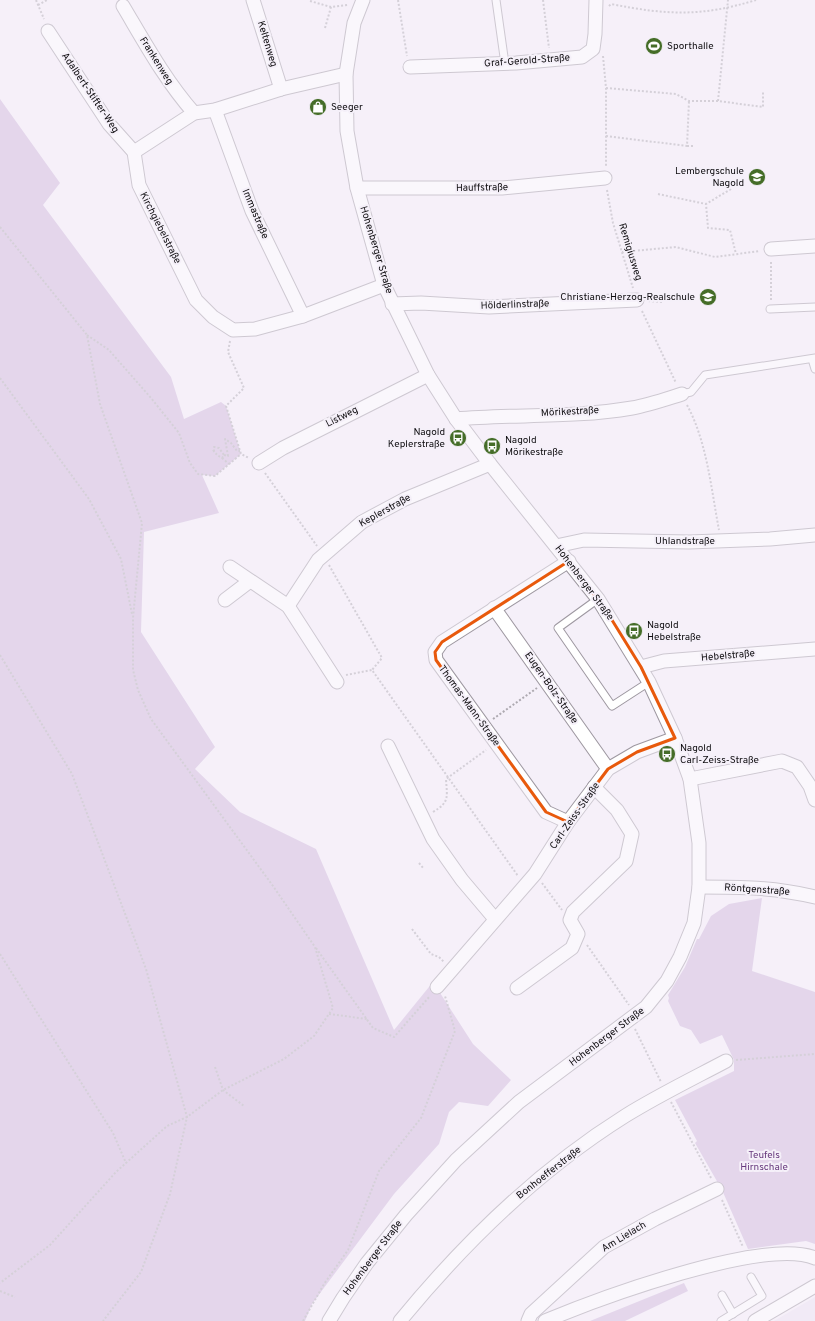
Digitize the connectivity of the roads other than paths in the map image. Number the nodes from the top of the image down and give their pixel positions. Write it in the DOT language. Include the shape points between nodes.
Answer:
graph roads {
  1 [pos="253,0"];
  2 [pos="496,0"];
  3 [pos="362,2"];
  4 [pos="602,4"];
  5 [pos="123,6"];
  6 [pos="48,31"];
  7 [pos="505,64"];
  8 [pos="410,67"];
  9 [pos="346,74"];
  10 [pos="281,89"];
  11 [pos="215,110"];
  12 [pos="194,113"];
  13 [pos="134,152"];
  14 [pos="605,178"];
  15 [pos="357,188"];
  16 [pos="815,246"];
  17 [pos="771,249"];
  18 [pos="384,285"];
  19 [pos="637,300"];
  20 [pos="392,304"];
  21 [pos="815,307"];
  22 [pos="770,309"];
  23 [pos="303,316"];
  24 [pos="813,358"];
  25 [pos="815,369"];
  26 [pos="428,375"];
  27 [pos="682,394"];
  28 [pos="456,419"];
  29 [pos="256,462"];
  30 [pos="490,464"];
  31 [pos="815,534"];
  32 [pos="556,546"];
  33 [pos="569,561"];
  34 [pos="230,567"];
  35 [pos="250,581"];
  36 [pos="598,599"];
  37 [pos="225,600"];
  38 [pos="288,606"];
  39 [pos="494,608"];
  40 [pos="815,649"];
  41 [pos="641,667"];
  42 [pos="336,680"];
  43 [pos="649,682"];
  44 [pos="675,738"];
  45 [pos="388,746"];
  46 [pos="608,769"];
  47 [pos="690,778"];
  48 [pos="594,787"];
  49 [pos="815,800"];
  50 [pos="568,822"];
  51 [pos="699,887"];
  52 [pos="815,897"];
  53 [pos="495,919"];
  54 [pos="439,985"];
  55 [pos="517,988"];
  56 [pos="726,1061"];
  57 [pos="717,1189"];
  58 [pos="815,1258"];
  59 [pos="751,1277"];
  60 [pos="815,1286"];
  61 [pos="722,1295"];
  62 [pos="733,1314"];
  63 [pos="329,1321"];
  64 [pos="400,1321"];
  65 [pos="528,1321"];
  66 [pos="545,1321"];
  67 [pos="721,1321"];
  68 [pos="755,1321"];
  1 -- 10 [label="street, Keltenweg"];
  2 -- 7 [label="lane"];
  3 -- 9 [label="street, Hohenberger Straße" via="354,23"];
  4 -- 7 [label="street, Graf-Gerold-Straße" via="592,49 582,57"];
  5 -- 12 [label="street, Frankenweg" via="175,92"];
  6 -- 13 [label="street, Adalbert-Stifter-Weg" via="108,124"];
  7 -- 8 [label="street, Graf-Gerold-Straße"];
  9 -- 10 [label="street"];
  9 -- 15 [label="street, Hohenberger Straße" via="347,131"];
  10 -- 11 [label="street"];
  11 -- 12 [label="street"];
  11 -- 23 [label="street, Immastraße" via="252,211"];
  12 -- 13 [label="street"];
  13 -- 23 [label="street, Kirchgiebelstraße" via="139,185 196,300 213,317 233,330 255,329"];
  14 -- 15 [label="street, Hauffstraße" via="502,188"];
  15 -- 18 [label="street, Hohenberger Straße"];
  16 -- 17 [label="street"];
  18 -- 20 [label="street, Hohenberger Straße"];
  18 -- 23 [label="street, Kirchgiebelstraße"];
  19 -- 20 [label="street, Hölderlinstraße" via="489,307"];
  20 -- 26 [label="street, Hohenberger Straße"];
  21 -- 22 [label="lane"];
  24 -- 25 [label="lane"];
  24 -- 27 [label="lane" via="705,375 691,392"];
  26 -- 28 [label="street, Hohenberger Straße"];
  26 -- 29 [label="street, Listweg"];
  27 -- 28 [label="street, Mörikestraße" via="632,408"];
  28 -- 30 [label="street, Hohenberger Straße"];
  30 -- 32 [label="street, Hohenberger Straße"];
  30 -- 38 [label="street, Keplerstraße" via="405,498 362,522 318,560"];
  31 -- 32 [label="street, Uhlandstraße" via="689,542 584,540"];
  32 -- 33 [label="street, Hohenberger Straße"];
  33 -- 36 [label="street, Hohenberger Straße"];
  33 -- 39 [label="street, Thomas-Mann-Straße"];
  34 -- 35 [label="street"];
  35 -- 37 [label="street"];
  35 -- 38 [label="street"];
  36 -- 41 [label="street, Hohenberger Straße"];
  36 -- 43 [label="lane" via="558,628 612,706"];
  38 -- 42 [label="street"];
  39 -- 46 [label="street, Eugen-Bolz-Straße"];
  39 -- 50 [label="street, Thomas-Mann-Straße" via="442,642 435,652 436,660 546,812"];
  40 -- 41 [label="street, Hebelstraße" via="664,661"];
  41 -- 43 [label="street, Hohenberger Straße"];
  43 -- 44 [label="street, Hohenberger Straße"];
  44 -- 46 [label="street, Carl-Zeiss-Straße" via="637,752"];
  44 -- 47 [label="street, Hohenberger Straße"];
  45 -- 53 [label="street" via="422,818 440,849"];
  46 -- 48 [label="street, Carl-Zeiss-Straße"];
  47 -- 49 [label="street" via="782,761 797,766 810,786"];
  47 -- 51 [label="street, Hohenberger Straße" via="699,843"];
  48 -- 50 [label="street, Carl-Zeiss-Straße"];
  48 -- 55 [label="street" via="618,810 632,834 626,861 573,912 570,920 578,934 572,948"];
  50 -- 53 [label="street, Carl-Zeiss-Straße" via="535,874"];
  51 -- 52 [label="street, Röntgenstraße" via="784,890"];
  51 -- 63 [label="street, Hohenberger Straße" via="694,923 680,957 667,981 646,1007 519,1102 456,1160 367,1263"];
  53 -- 54 [label="street, Carl-Zeiss-Straße"];
  56 -- 64 [label="street, Bonhoefferstraße" via="624,1116 546,1174 506,1208 447,1266"];
  57 -- 65 [label="street, Am Lielach" via="655,1218 604,1247 531,1314"];
  58 -- 66 [label="street" via="803,1253 748,1257 644,1284"];
  59 -- 62 [label="lane" via="762,1296"];
  60 -- 68 [label="street"];
  61 -- 62 [label="lane"];
  62 -- 67 [label="lane"];
}
